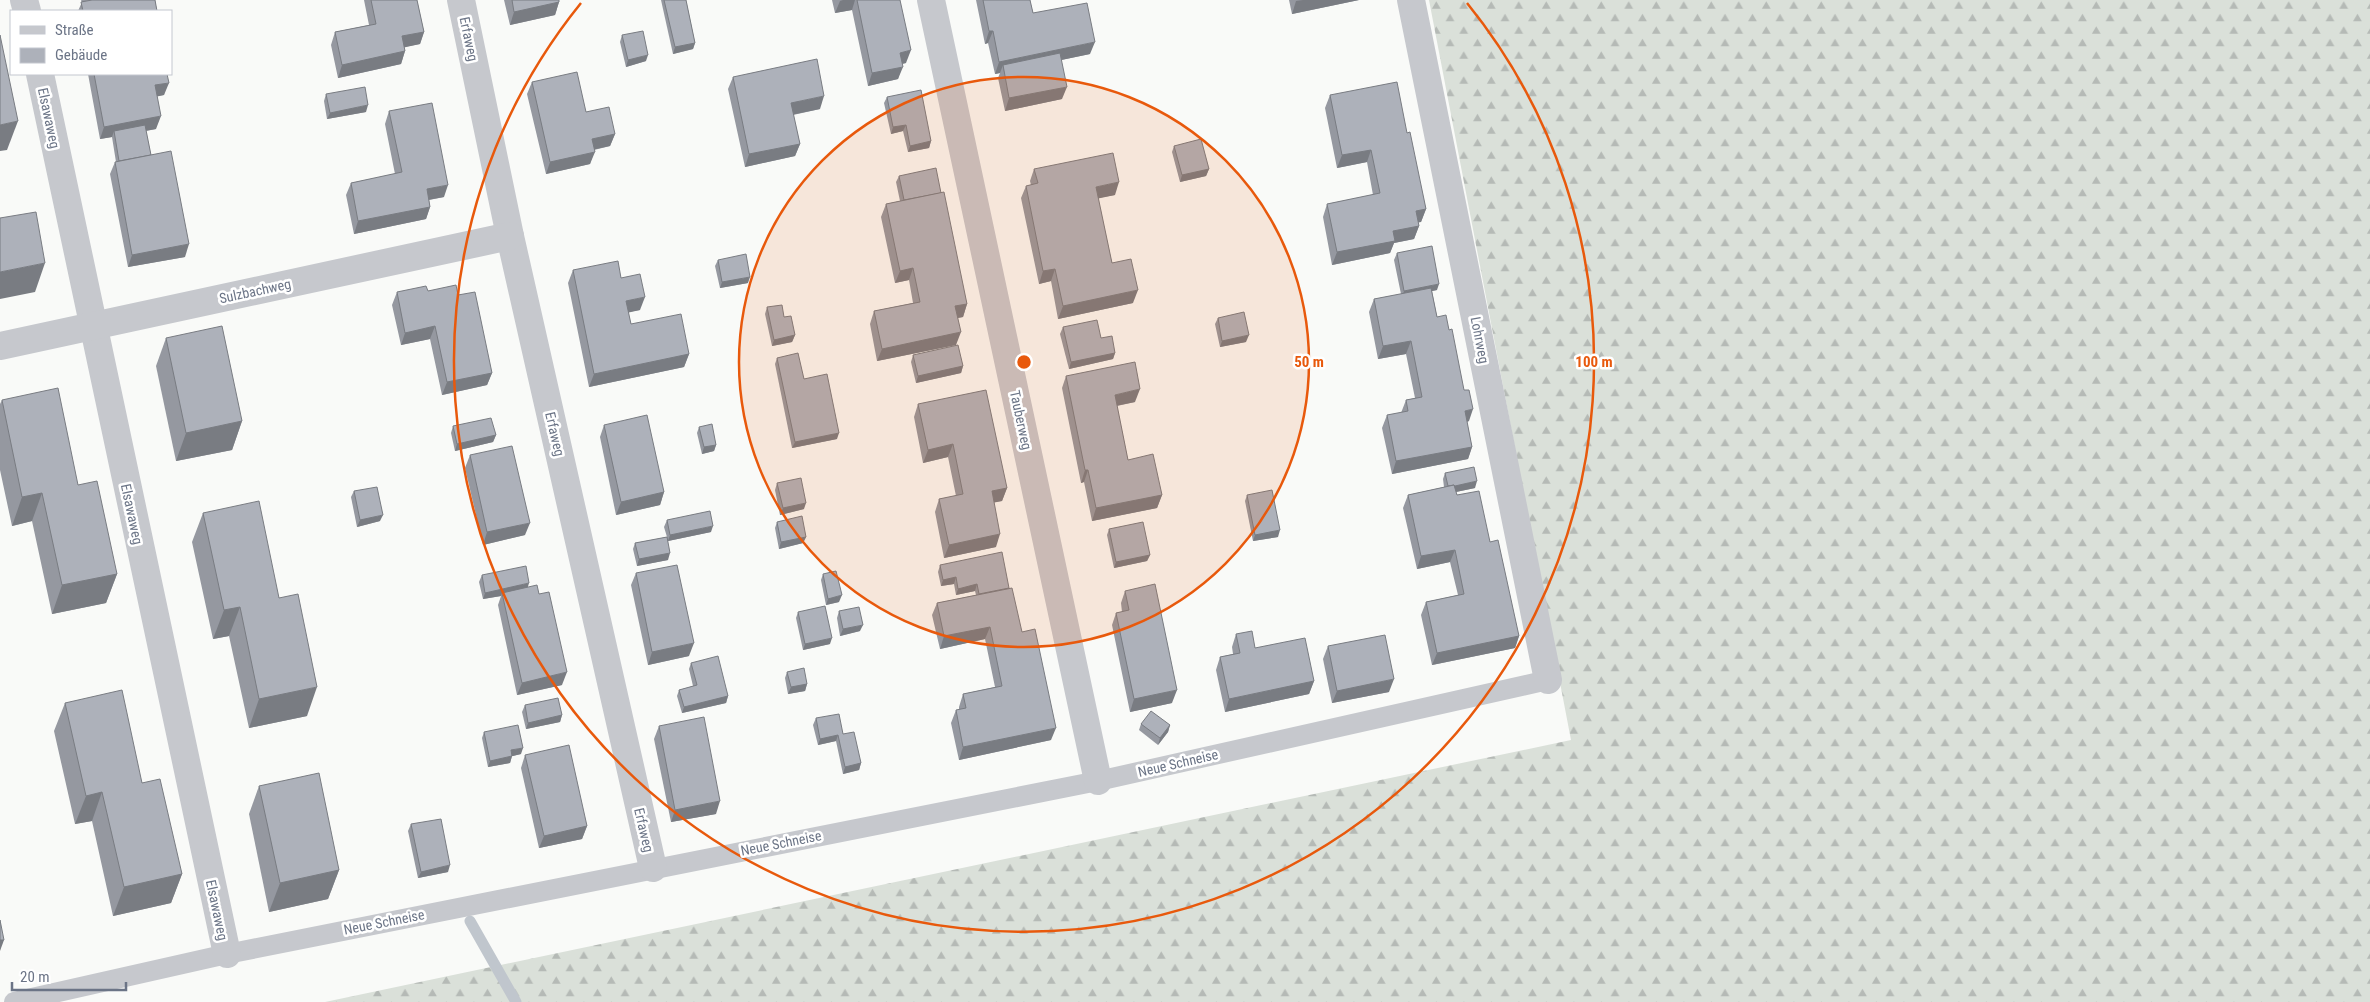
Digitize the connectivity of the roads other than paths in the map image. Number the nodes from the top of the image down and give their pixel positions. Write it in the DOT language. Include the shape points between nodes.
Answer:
graph roads {
  1 [pos="461,0"];
  2 [pos="931,0"];
  3 [pos="1411,0"];
  4 [pos="40,75"];
  5 [pos="510,236"];
  6 [pos="92,326"];
  7 [pos="0,346"];
  8 [pos="1548,680"];
  9 [pos="1098,781"];
  10 [pos="653,868"];
  11 [pos="227,954"];
  12 [pos="14,1002"];
  1 -- 5 [label="street, Erfaweg"];
  2 -- 9 [label="street, Tauberweg"];
  3 -- 8 [label="street, Lohrweg"];
  4 -- 6 [label="street, Elsawaweg"];
  5 -- 6 [label="street, Sulzbachweg"];
  5 -- 10 [label="street, Erfaweg"];
  6 -- 7 [label="street, Sulzbachweg"];
  6 -- 11 [label="street, Elsawaweg"];
  8 -- 9 [label="lane, Neue Schneise"];
  9 -- 10 [label="lane, Neue Schneise"];
  10 -- 11 [label="lane, Neue Schneise"];
  11 -- 12 [label="lane, Neue Schneise"];
}
